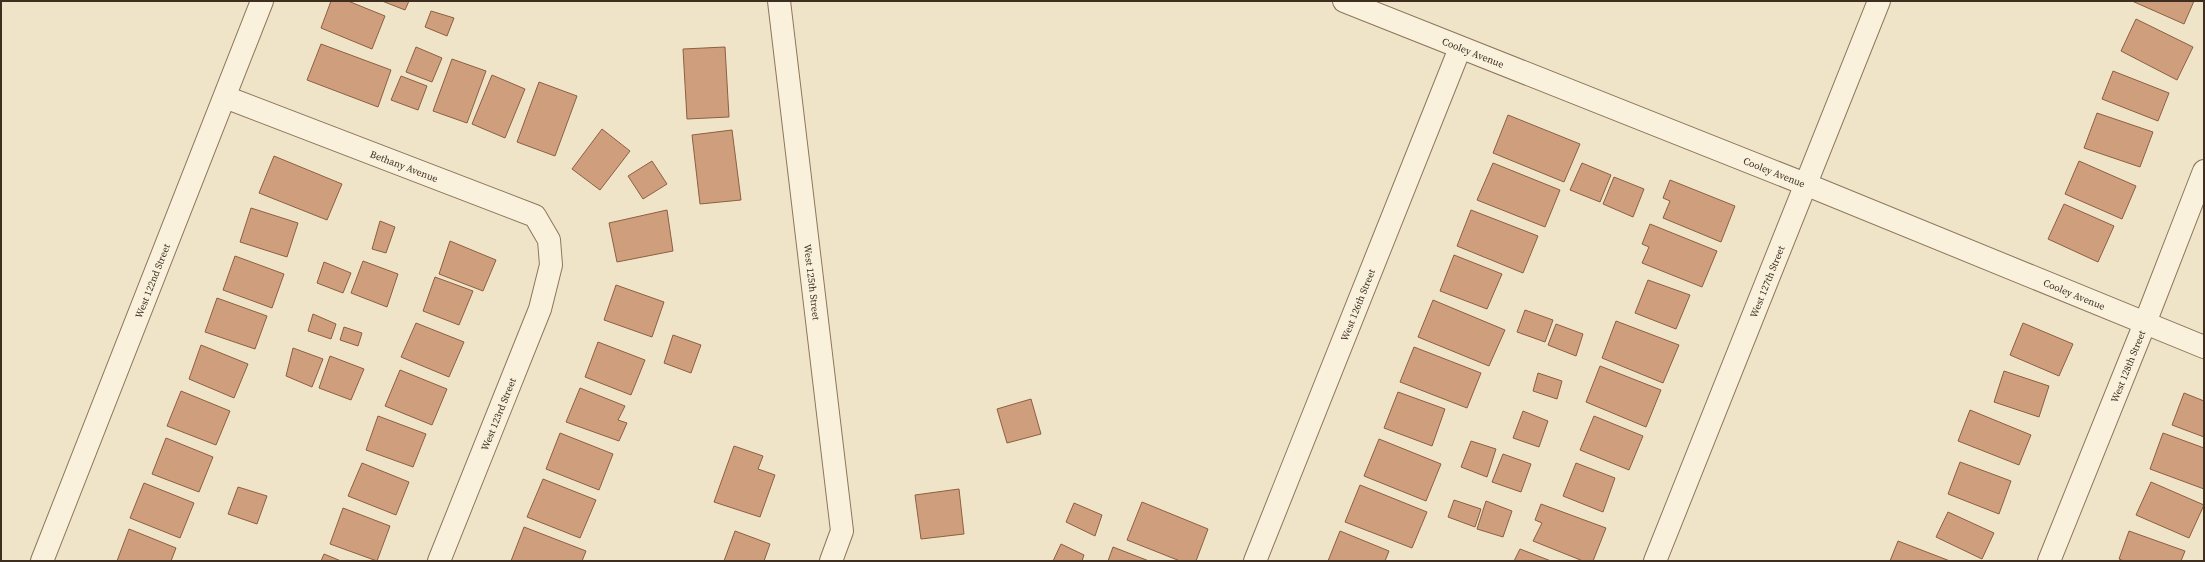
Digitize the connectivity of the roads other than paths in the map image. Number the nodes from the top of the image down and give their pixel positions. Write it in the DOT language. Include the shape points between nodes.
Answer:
graph roads {
  1 [pos="262,1"];
  2 [pos="779,1"];
  3 [pos="1344,1"];
  4 [pos="1879,1"];
  5 [pos="1460,48"];
  6 [pos="225,97"];
  7 [pos="2204,171"];
  8 [pos="1805,184"];
  9 [pos="551,265"];
  10 [pos="2145,323"];
  11 [pos="2204,347"];
  12 [pos="42,561"];
  13 [pos="439,561"];
  14 [pos="831,561"];
  15 [pos="1255,561"];
  16 [pos="1655,561"];
  17 [pos="2050,561"];
  1 -- 6 [label="street, West 122nd Street"];
  2 -- 14 [label="street, West 125th Street" via="842,531"];
  3 -- 5 [label="street, Cooley Avenue"];
  4 -- 8 [label="street, West 127th Street"];
  5 -- 8 [label="street, Cooley Avenue"];
  5 -- 15 [label="street, West 126th Street"];
  6 -- 9 [label="street, Bethany Avenue" via="534,216 549,240"];
  6 -- 12 [label="street, West 122nd Street"];
  7 -- 10 [label="street, West 128th Street"];
  8 -- 10 [label="street, Cooley Avenue"];
  8 -- 16 [label="street, West 127th Street"];
  9 -- 13 [label="street, West 123rd Street" via="540,309"];
  10 -- 11 [label="street, Cooley Avenue"];
  10 -- 17 [label="street, West 128th Street"];
}
